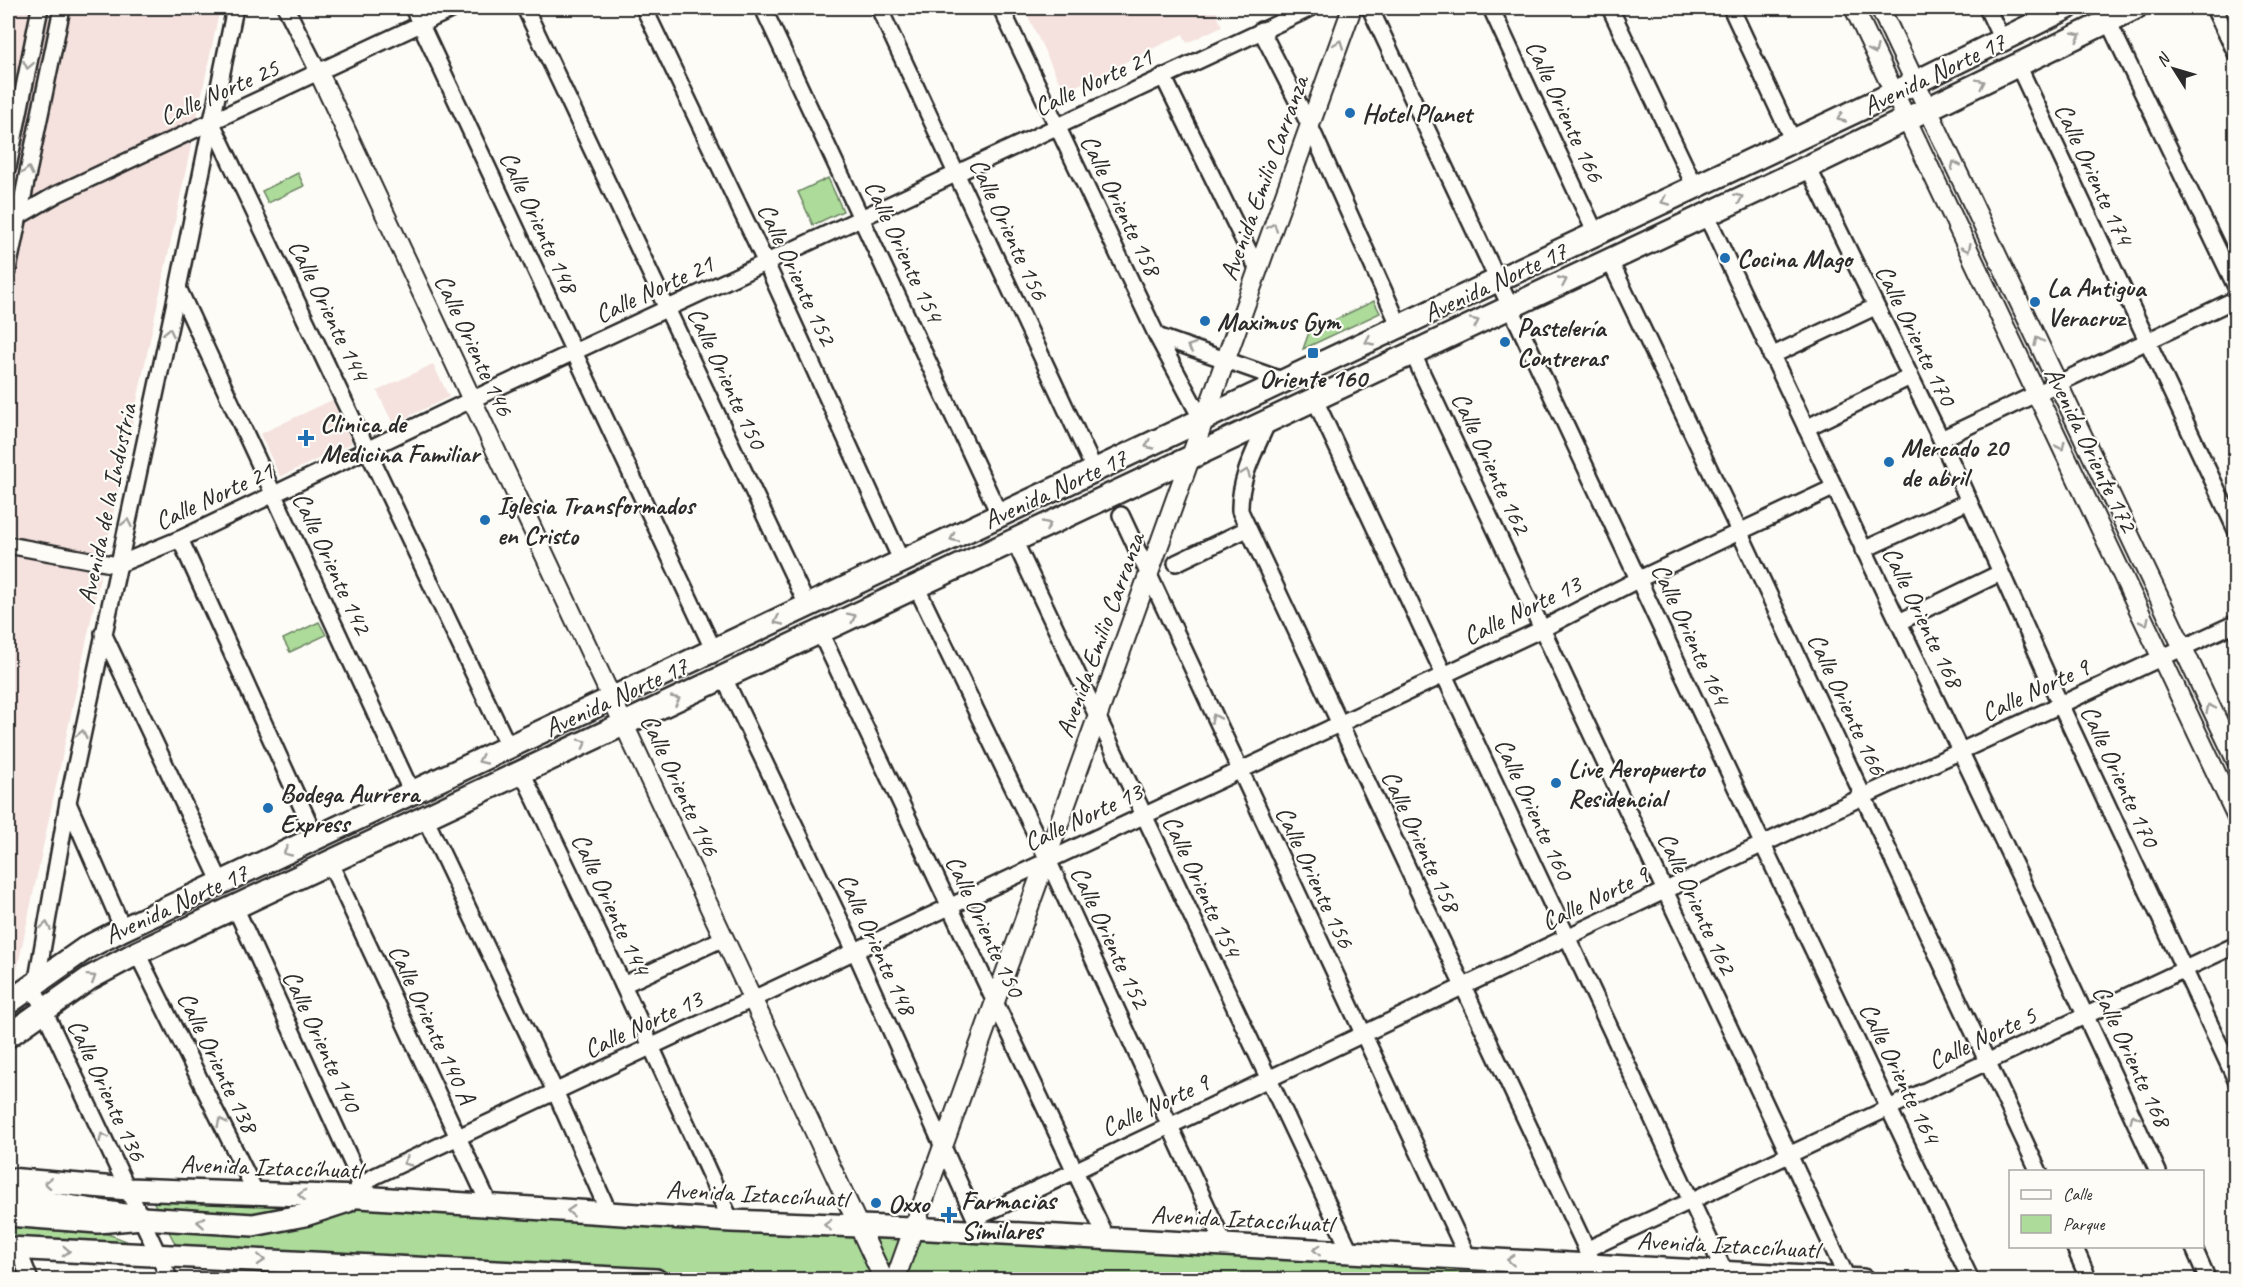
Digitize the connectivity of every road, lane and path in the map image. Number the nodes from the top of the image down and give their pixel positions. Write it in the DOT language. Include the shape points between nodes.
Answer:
graph roads {
  1 [pos="40,8"];
  2 [pos="62,8"];
  3 [pos="235,8"];
  4 [pos="286,8"];
  5 [pos="413,8"];
  6 [pos="455,8"];
  7 [pos="525,8"];
  8 [pos="644,8"];
  9 [pos="763,8"];
  10 [pos="879,8"];
  11 [pos="1001,8"];
  12 [pos="1311,8"];
  13 [pos="1352,8"];
  14 [pos="1370,8"];
  15 [pos="1491,8"];
  16 [pos="1610,8"];
  17 [pos="1731,8"];
  18 [pos="1854,8"];
  19 [pos="1880,8"];
  20 [pos="1987,8"];
  21 [pos="2067,8"];
  22 [pos="2135,8"];
  23 [pos="2214,8"];
  24 [pos="2108,21"];
  25 [pos="420,24"];
  26 [pos="1261,30"];
  27 [pos="2002,40"];
  28 [pos="2235,53"];
  29 [pos="2018,65"];
  30 [pos="319,73"];
  31 [pos="1163,76"];
  32 [pos="1916,82"];
  33 [pos="1894,93"];
  34 [pos="1928,109"];
  35 [pos="1906,119"];
  36 [pos="212,121"];
  37 [pos="1056,126"];
  38 [pos="1310,126"];
  39 [pos="1793,141"];
  40 [pos="8,167"];
  41 [pos="1808,167"];
  42 [pos="957,174"];
  43 [pos="1695,187"];
  44 [pos="1706,214"];
  45 [pos="19,216"];
  46 [pos="862,218"];
  47 [pos="8,229"];
  48 [pos="1596,234"];
  49 [pos="1609,259"];
  50 [pos="766,263"];
  51 [pos="8,269"];
  52 [pos="1258,270"];
  53 [pos="1498,280"];
  54 [pos="2235,286"];
  55 [pos="178,288"];
  56 [pos="2235,299"];
  57 [pos="1510,306"];
  58 [pos="1875,307"];
  59 [pos="669,309"];
  60 [pos="1400,327"];
  61 [pos="1157,336"];
  62 [pos="2145,340"];
  63 [pos="1412,352"];
  64 [pos="573,353"];
  65 [pos="1771,356"];
  66 [pos="1226,359"];
  67 [pos="1910,377"];
  68 [pos="1285,381"];
  69 [pos="2058,382"];
  70 [pos="2036,394"];
  71 [pos="1314,398"];
  72 [pos="471,400"];
  73 [pos="1269,419"];
  74 [pos="1202,420"];
  75 [pos="1806,428"];
  76 [pos="1941,439"];
  77 [pos="369,448"];
  78 [pos="1191,456"];
  79 [pos="1095,471"];
  80 [pos="1833,488"];
  81 [pos="274,494"];
  82 [pos="1969,501"];
  83 [pos="1121,515"];
  84 [pos="1000,516"];
  85 [pos="1247,529"];
  86 [pos="2235,530"];
  87 [pos="1740,533"];
  88 [pos="180,539"];
  89 [pos="1014,540"];
  90 [pos="8,545"];
  91 [pos="1863,550"];
  92 [pos="902,562"];
  93 [pos="1176,563"];
  94 [pos="117,565"];
  95 [pos="1149,572"];
  96 [pos="2000,573"];
  97 [pos="1639,579"];
  98 [pos="916,586"];
  99 [pos="808,607"];
  100 [pos="1899,622"];
  101 [pos="2235,623"];
  102 [pos="1542,629"];
  103 [pos="820,632"];
  104 [pos="103,633"];
  105 [pos="2181,649"];
  106 [pos="714,651"];
  107 [pos="2162,657"];
  108 [pos="1444,675"];
  109 [pos="724,678"];
  110 [pos="611,700"];
  111 [pos="2061,706"];
  112 [pos="1097,718"];
  113 [pos="1339,723"];
  114 [pos="622,724"];
  115 [pos="509,748"];
  116 [pos="1960,750"];
  117 [pos="2235,760"];
  118 [pos="1238,771"];
  119 [pos="522,772"];
  120 [pos="412,793"];
  121 [pos="1864,796"];
  122 [pos="68,802"];
  123 [pos="2235,815"];
  124 [pos="1142,816"];
  125 [pos="425,818"];
  126 [pos="316,838"];
  127 [pos="1763,844"];
  128 [pos="1048,860"];
  129 [pos="330,863"];
  130 [pos="221,883"];
  131 [pos="1665,891"];
  132 [pos="235,907"];
  133 [pos="949,907"];
  134 [pos="123,930"];
  135 [pos="724,938"];
  136 [pos="1568,938"];
  137 [pos="2235,945"];
  138 [pos="855,951"];
  139 [pos="137,953"];
  140 [pos="2183,969"];
  141 [pos="36,983"];
  142 [pos="623,985"];
  143 [pos="1463,987"];
  144 [pos="753,999"];
  145 [pos="8,1003"];
  146 [pos="994,1004"];
  147 [pos="44,1011"];
  148 [pos="2087,1015"];
  149 [pos="1363,1034"];
  150 [pos="8,1036"];
  151 [pos="651,1047"];
  152 [pos="1988,1062"];
  153 [pos="1267,1079"];
  154 [pos="2235,1080"];
  155 [pos="555,1091"];
  156 [pos="1891,1109"];
  157 [pos="1170,1125"];
  158 [pos="459,1137"];
  159 [pos="943,1142"];
  160 [pos="1789,1157"];
  161 [pos="1075,1169"];
  162 [pos="2038,1170"];
  163 [pos="2157,1170"];
  164 [pos="8,1179"];
  165 [pos="128,1190"];
  166 [pos="256,1193"];
  167 [pos="8,1197"];
  168 [pos="360,1197"];
  169 [pos="1692,1202"];
  170 [pos="490,1206"];
  171 [pos="609,1213"];
  172 [pos="8,1215"];
  173 [pos="142,1218"];
  174 [pos="730,1221"];
  175 [pos="979,1225"];
  176 [pos="860,1226"];
  177 [pos="912,1228"];
  178 [pos="1107,1239"];
  179 [pos="1225,1246"];
  180 [pos="2074,1248"];
  181 [pos="2194,1248"];
  182 [pos="13,1249"];
  183 [pos="1350,1251"];
  184 [pos="158,1254"];
  185 [pos="1468,1258"];
  186 [pos="1593,1264"];
  187 [pos="308,1271"];
  188 [pos="1725,1273"];
  189 [pos="454,1274"];
  190 [pos="167,1278"];
  191 [pos="601,1278"];
  192 [pos="1855,1279"];
  193 [pos="30,1280"];
  194 [pos="656,1280"];
  195 [pos="884,1280"];
  196 [pos="895,1280"];
  197 [pos="1971,1280"];
  198 [pos="2089,1280"];
  199 [pos="2208,1280"];
  1 -- 40 [label="street, one-way"];
  45 -- 2 [label="street, one-way"];
  3 -- 36 [label="street, Avenida de la Industria"];
  4 -- 30 [label="street, Calle Oriente 146"];
  5 -- 25 [label="street, Calle Oriente 148"];
  6 -- 25 [label="street, Calle Norte 25"];
  7 -- 59 [label="street, Calle Oriente 150"];
  8 -- 50 [label="street, Calle Oriente 152"];
  9 -- 46 [label="street, Calle Oriente 154"];
  10 -- 42 [label="street, Calle Oriente 156"];
  11 -- 37 [label="street, Calle Oriente 158"];
  12 -- 26 [label="street, Calle Norte 21"];
  38 -- 13 [label="street, Avenida Emilio Carranza, one-way"];
  14 -- 53 [label="street, Calle Oriente 164"];
  15 -- 48 [label="street, Calle Oriente 166"];
  16 -- 43 [label="street"];
  17 -- 39 [label="street"];
  18 -- 33 [label="street, Avenida Oriente 172, one-way"];
  19 -- 32 [label="street, Avenida Oriente 172"];
  20 -- 27 [label="street"];
  21 -- 27 [label="main road, Avenida Norte 17"];
  22 -- 24 [label="main road, Avenida Norte 17"];
  23 -- 28 [label="street"];
  29 -- 24 [label="main road, Avenida Norte 17, one-way"];
  24 -- 54 [label="street"];
  25 -- 30 [label="street, Calle Norte 25"];
  25 -- 64 [label="street, Calle Oriente 148"];
  26 -- 31 [label="street, Calle Norte 21"];
  26 -- 38 [label="street"];
  27 -- 32 [label="main road, Avenida Norte 17"];
  34 -- 29 [label="main road, Avenida Norte 17, one-way"];
  29 -- 62 [label="street, Calle Oriente 174"];
  30 -- 36 [label="street, Calle Norte 25"];
  30 -- 72 [label="street, Calle Oriente 146"];
  31 -- 37 [label="street, Calle Norte 21"];
  31 -- 52 [label="street"];
  32 -- 33 [label="main road, Avenida Norte 17"];
  32 -- 34 [label="street, Avenida Oriente 172"];
  33 -- 35 [label="street, Avenida Oriente 172"];
  33 -- 39 [label="main road, Avenida Norte 17, one-way"];
  34 -- 35 [label="main road, Avenida Norte 17"];
  69 -- 34 [label="street, Avenida Oriente 172, one-way"];
  35 -- 41 [label="main road, Avenida Norte 17"];
  35 -- 70 [label="street, Avenida Oriente 172, one-way"];
  36 -- 45 [label="street, Calle Norte 25"];
  36 -- 55 [label="street, Avenida de la Industria"];
  36 -- 77 [label="street, Calle Oriente 144"];
  37 -- 42 [label="street, Calle Norte 21"];
  37 -- 61 [label="street, Calle Oriente 158"];
  52 -- 38 [label="street, Avenida Emilio Carranza, one-way"];
  38 -- 60 [label="street"];
  39 -- 43 [label="main road, Avenida Norte 17"];
  44 -- 41 [label="main road, Avenida Norte 17, one-way"];
  41 -- 58 [label="street, Calle Oriente 170"];
  42 -- 46 [label="street, Calle Norte 21"];
  42 -- 79 [label="street, Calle Oriente 156"];
  43 -- 48 [label="main road, Avenida Norte 17, one-way"];
  44 -- 49 [label="main road, Avenida Norte 17"];
  44 -- 65 [label="street, Calle Oriente 168"];
  45 -- 47 [label="street, Calle Norte 25"];
  45 -- 51 [label="street"];
  46 -- 50 [label="street, Calle Norte 21"];
  46 -- 84 [label="street, Calle Oriente 154"];
  48 -- 53 [label="main road, Avenida Norte 17"];
  57 -- 49 [label="main road, Avenida Norte 17, one-way"];
  49 -- 87 [label="street, Calle Oriente 166"];
  50 -- 59 [label="street, Calle Norte 21"];
  50 -- 92 [label="street, Calle Oriente 152"];
  52 -- 66 [label="street, Avenida Emilio Carranza"];
  53 -- 57 [label="street, Calle Oriente 164"];
  53 -- 60 [label="main road, Avenida Norte 17"];
  55 -- 81 [label="street, Calle Oriente 142"];
  94 -- 55 [label="street, Avenida de la Industria, one-way"];
  56 -- 62 [label="street"];
  63 -- 57 [label="main road, Avenida Norte 17, one-way"];
  57 -- 97 [label="street, Calle Oriente 164"];
  58 -- 65 [label="street"];
  58 -- 67 [label="street, Calle Oriente 170"];
  59 -- 64 [label="street, Calle Norte 21"];
  59 -- 99 [label="street, Calle Oriente 150"];
  60 -- 68 [label="main road, Avenida Norte 17, one-way"];
  66 -- 61 [label="street, one-way"];
  61 -- 74 [label="street, Calle Oriente 158"];
  62 -- 69 [label="street"];
  62 -- 86 [label="street, Calle Oriente 174"];
  63 -- 71 [label="main road, Avenida Norte 17"];
  63 -- 102 [label="street, Calle Oriente 162"];
  64 -- 72 [label="street, Calle Norte 21"];
  64 -- 106 [label="street, Calle Oriente 148"];
  65 -- 75 [label="street, Calle Oriente 168"];
  66 -- 68 [label="street"];
  66 -- 74 [label="street, Avenida Emilio Carranza"];
  67 -- 75 [label="street"];
  67 -- 76 [label="street, Calle Oriente 170"];
  68 -- 74 [label="main road, Avenida Norte 17"];
  69 -- 70 [label="street"];
  69 -- 105 [label="street, Avenida Oriente 172"];
  70 -- 76 [label="street"];
  70 -- 107 [label="street, Avenida Oriente 172, one-way"];
  71 -- 73 [label="main road, Avenida Norte 17"];
  71 -- 108 [label="street, Calle Oriente 160"];
  72 -- 77 [label="street, Calle Norte 21"];
  72 -- 110 [label="street, Calle Oriente 146"];
  73 -- 78 [label="main road, Avenida Norte 17"];
  85 -- 73 [label="street, Calle Oriente 158, one-way" via="1239,493"];
  74 -- 78 [label="street, Avenida Emilio Carranza"];
  74 -- 79 [label="main road, Avenida Norte 17, one-way"];
  75 -- 80 [label="street, Calle Oriente 168"];
  76 -- 82 [label="street, Calle Oriente 170"];
  77 -- 81 [label="street, Calle Norte 21"];
  77 -- 115 [label="street, Calle Oriente 144"];
  89 -- 78 [label="main road, Avenida Norte 17, one-way"];
  78 -- 95 [label="street, Avenida Emilio Carranza"];
  79 -- 84 [label="main road, Avenida Norte 17"];
  80 -- 87 [label="street, Calle Norte 13"];
  80 -- 91 [label="street, Calle Oriente 168"];
  81 -- 88 [label="street, Calle Norte 21"];
  81 -- 120 [label="street, Calle Oriente 142"];
  82 -- 91 [label="street"];
  82 -- 96 [label="street, Calle Oriente 170"];
  83 -- 95 [label="street, Calle Oriente 156"];
  84 -- 92 [label="main road, Avenida Norte 17, one-way"];
  85 -- 93 [label="street"];
  85 -- 113 [label="street, Calle Oriente 158"];
  87 -- 97 [label="street, Calle Norte 13"];
  87 -- 121 [label="street, Calle Oriente 166"];
  88 -- 94 [label="street, Calle Norte 21"];
  88 -- 126 [label="street"];
  89 -- 98 [label="main road, Avenida Norte 17"];
  89 -- 112 [label="street, Calle Oriente 154"];
  90 -- 94 [label="street"];
  91 -- 100 [label="street, Calle Oriente 168"];
  92 -- 99 [label="main road, Avenida Norte 17"];
  94 -- 104 [label="street, Avenida de la Industria"];
  95 -- 112 [label="street, Avenida Emilio Carranza"];
  118 -- 95 [label="street, Calle Oriente 156, one-way"];
  96 -- 100 [label="street"];
  96 -- 111 [label="street, Calle Oriente 170"];
  97 -- 102 [label="street, Calle Norte 13"];
  97 -- 127 [label="street, Calle Oriente 164"];
  103 -- 98 [label="main road, Avenida Norte 17, one-way"];
  98 -- 128 [label="street, Calle Oriente 152"];
  99 -- 106 [label="main road, Avenida Norte 17, one-way"];
  100 -- 116 [label="street, Calle Oriente 168"];
  101 -- 105 [label="street, Calle Norte 9"];
  102 -- 108 [label="street, Calle Norte 13"];
  102 -- 131 [label="street, Calle Oriente 162"];
  103 -- 109 [label="main road, Avenida Norte 17"];
  103 -- 133 [label="street, Calle Oriente 150"];
  122 -- 104 [label="street, Avenida de la Industria, one-way"];
  104 -- 130 [label="street"];
  105 -- 107 [label="street, Calle Norte 9"];
  117 -- 105 [label="street, Avenida Oriente 172, one-way"];
  106 -- 110 [label="main road, Avenida Norte 17"];
  107 -- 111 [label="street, Calle Norte 9"];
  107 -- 123 [label="street, Avenida Oriente 172"];
  108 -- 113 [label="street, Calle Norte 13"];
  108 -- 136 [label="street, Calle Oriente 160"];
  114 -- 109 [label="main road, Avenida Norte 17, one-way"];
  109 -- 138 [label="street, Calle Oriente 148"];
  110 -- 114 [label="street, Calle Oriente 146"];
  110 -- 115 [label="main road, Avenida Norte 17"];
  111 -- 116 [label="street, Calle Norte 9"];
  111 -- 140 [label="street, Calle Oriente 170"];
  112 -- 124 [label="street, Calle Oriente 154"];
  112 -- 128 [label="street, Avenida Emilio Carranza"];
  113 -- 118 [label="street, Calle Norte 13"];
  113 -- 143 [label="street, Calle Oriente 158"];
  119 -- 114 [label="main road, Avenida Norte 17, one-way"];
  114 -- 135 [label="street, Calle Oriente 146"];
  115 -- 120 [label="main road, Avenida Norte 17, one-way"];
  116 -- 121 [label="street, Calle Norte 9"];
  116 -- 148 [label="street, Calle Oriente 168"];
  118 -- 124 [label="street, Calle Norte 13"];
  118 -- 149 [label="street, Calle Oriente 156"];
  119 -- 125 [label="main road, Avenida Norte 17"];
  119 -- 142 [label="street, Calle Oriente 144"];
  120 -- 126 [label="main road, Avenida Norte 17"];
  121 -- 127 [label="street, Calle Norte 9"];
  121 -- 152 [label="street, Calle Oriente 166"];
  122 -- 134 [label="street"];
  141 -- 122 [label="street, Avenida de la Industria, one-way"];
  124 -- 128 [label="street, Calle Norte 13"];
  124 -- 153 [label="street, Calle Oriente 154"];
  125 -- 129 [label="main road, Avenida Norte 17"];
  125 -- 155 [label="street"];
  126 -- 130 [label="main road, Avenida Norte 17, one-way"];
  127 -- 131 [label="street, Calle Norte 9"];
  127 -- 156 [label="street, Calle Oriente 164"];
  128 -- 133 [label="street, Calle Norte 13"];
  128 -- 146 [label="street, Avenida Emilio Carranza"];
  128 -- 157 [label="street, Calle Oriente 152"];
  129 -- 132 [label="main road, Avenida Norte 17"];
  129 -- 158 [label="street, Calle Oriente 140 A"];
  130 -- 134 [label="main road, Avenida Norte 17"];
  131 -- 136 [label="street, Calle Norte 9"];
  131 -- 160 [label="street, Calle Oriente 162"];
  132 -- 139 [label="main road, Avenida Norte 17"];
  132 -- 168 [label="street, Calle Oriente 140" via="357,1174"];
  133 -- 138 [label="street, Calle Norte 13"];
  133 -- 146 [label="street, Calle Oriente 150"];
  134 -- 141 [label="main road, Avenida Norte 17" via="86,948"];
  135 -- 142 [label="street"];
  135 -- 144 [label="street, Calle Oriente 146"];
  136 -- 143 [label="street, Calle Norte 9"];
  136 -- 169 [label="street, Calle Oriente 160"];
  137 -- 140 [label="street, Calle Norte 5"];
  138 -- 144 [label="street, Calle Norte 13"];
  138 -- 159 [label="street, Calle Oriente 148"];
  147 -- 139 [label="main road, Avenida Norte 17, one-way" via="90,978"];
  166 -- 139 [label="street, Calle Oriente 138, one-way"];
  140 -- 148 [label="street, Calle Norte 5"];
  140 -- 154 [label="street, Calle Oriente 170"];
  141 -- 145 [label="main road, Avenida Norte 17"];
  141 -- 147 [label="street, Avenida de la Industria" via="35,991"];
  142 -- 151 [label="street, Calle Oriente 144"];
  143 -- 149 [label="street, Calle Norte 9"];
  143 -- 186 [label="street, Calle Oriente 158"];
  144 -- 151 [label="street, Calle Norte 13"];
  144 -- 176 [label="street, Calle Oriente 146"];
  146 -- 159 [label="street, Avenida Emilio Carranza"];
  146 -- 161 [label="street, Calle Oriente 150"];
  147 -- 150 [label="main road, Avenida Norte 17"];
  165 -- 147 [label="street, Calle Oriente 136, one-way"];
  148 -- 152 [label="street, Calle Norte 5"];
  163 -- 148 [label="street, Calle Oriente 168, one-way"];
  149 -- 153 [label="street, Calle Norte 9"];
  149 -- 185 [label="street, Calle Oriente 156"];
  151 -- 155 [label="street, Calle Norte 13"];
  151 -- 174 [label="street, Calle Oriente 144"];
  152 -- 156 [label="street, Calle Norte 5"];
  152 -- 162 [label="street, Calle Oriente 166"];
  153 -- 157 [label="street, Calle Norte 9"];
  153 -- 183 [label="street, Calle Oriente 154"];
  155 -- 158 [label="street, Calle Norte 13"];
  155 -- 171 [label="street"];
  156 -- 160 [label="street, Calle Norte 5"];
  156 -- 197 [label="street, Calle Oriente 164"];
  157 -- 161 [label="street, Calle Norte 9"];
  157 -- 179 [label="street, Calle Oriente 152"];
  158 -- 168 [label="street, Calle Norte 13, one-way" via="374,1177"];
  158 -- 170 [label="street, Calle Oriente 140 A"];
  159 -- 175 [label="street, Calle Oriente 148"];
  159 -- 177 [label="street, Avenida Emilio Carranza"];
  160 -- 169 [label="street, Calle Norte 5"];
  160 -- 192 [label="street, Calle Oriente 162"];
  161 -- 175 [label="street, Calle Norte 9"];
  161 -- 178 [label="street, Calle Oriente 150"];
  165 -- 164 [label="main road, Avenida Iztaccíhuatl, one-way"];
  165 -- 166 [label="main road, Avenida Iztaccíhuatl"];
  165 -- 173 [label="street, Calle Oriente 136"];
  168 -- 166 [label="main road, Avenida Iztaccíhuatl, one-way"];
  167 -- 173 [label="main road"];
  168 -- 170 [label="main road, Avenida Iztaccíhuatl"];
  168 -- 173 [label="main road, one-way" via="305,1215 253,1225"];
  169 -- 186 [label="street, Calle Norte 5"];
  169 -- 188 [label="street, Calle Oriente 160"];
  171 -- 170 [label="main road, Avenida Iztaccíhuatl, one-way"];
  171 -- 174 [label="main road, Avenida Iztaccíhuatl"];
  172 -- 173 [label="main road" via="98,1222"];
  173 -- 184 [label="street, Calle Oriente 136"];
  176 -- 174 [label="main road, Avenida Iztaccíhuatl, one-way"];
  175 -- 177 [label="main road, Avenida Iztaccíhuatl"];
  175 -- 178 [label="main road, Avenida Iztaccíhuatl"];
  176 -- 177 [label="main road, Avenida Iztaccíhuatl"];
  176 -- 195 [label="street, Calle Oriente 146"];
  177 -- 196 [label="street, Avenida Emilio Carranza"];
  178 -- 179 [label="main road, Avenida Iztaccíhuatl"];
  183 -- 179 [label="main road, Avenida Iztaccíhuatl, one-way"];
  180 -- 198 [label="street"];
  181 -- 199 [label="street"];
  182 -- 184 [label="main road, one-way"];
  182 -- 193 [label="street"];
  183 -- 185 [label="main road, Avenida Iztaccíhuatl"];
  184 -- 187 [label="main road, one-way"];
  184 -- 190 [label="street, Calle Oriente 136"];
  186 -- 185 [label="main road, Avenida Iztaccíhuatl, one-way"];
  186 -- 188 [label="main road, Avenida Iztaccíhuatl"];
  187 -- 189 [label="main road"];
  188 -- 192 [label="main road, Avenida Iztaccíhuatl"];
  189 -- 191 [label="main road"];
  191 -- 194 [label="main road"];
}
